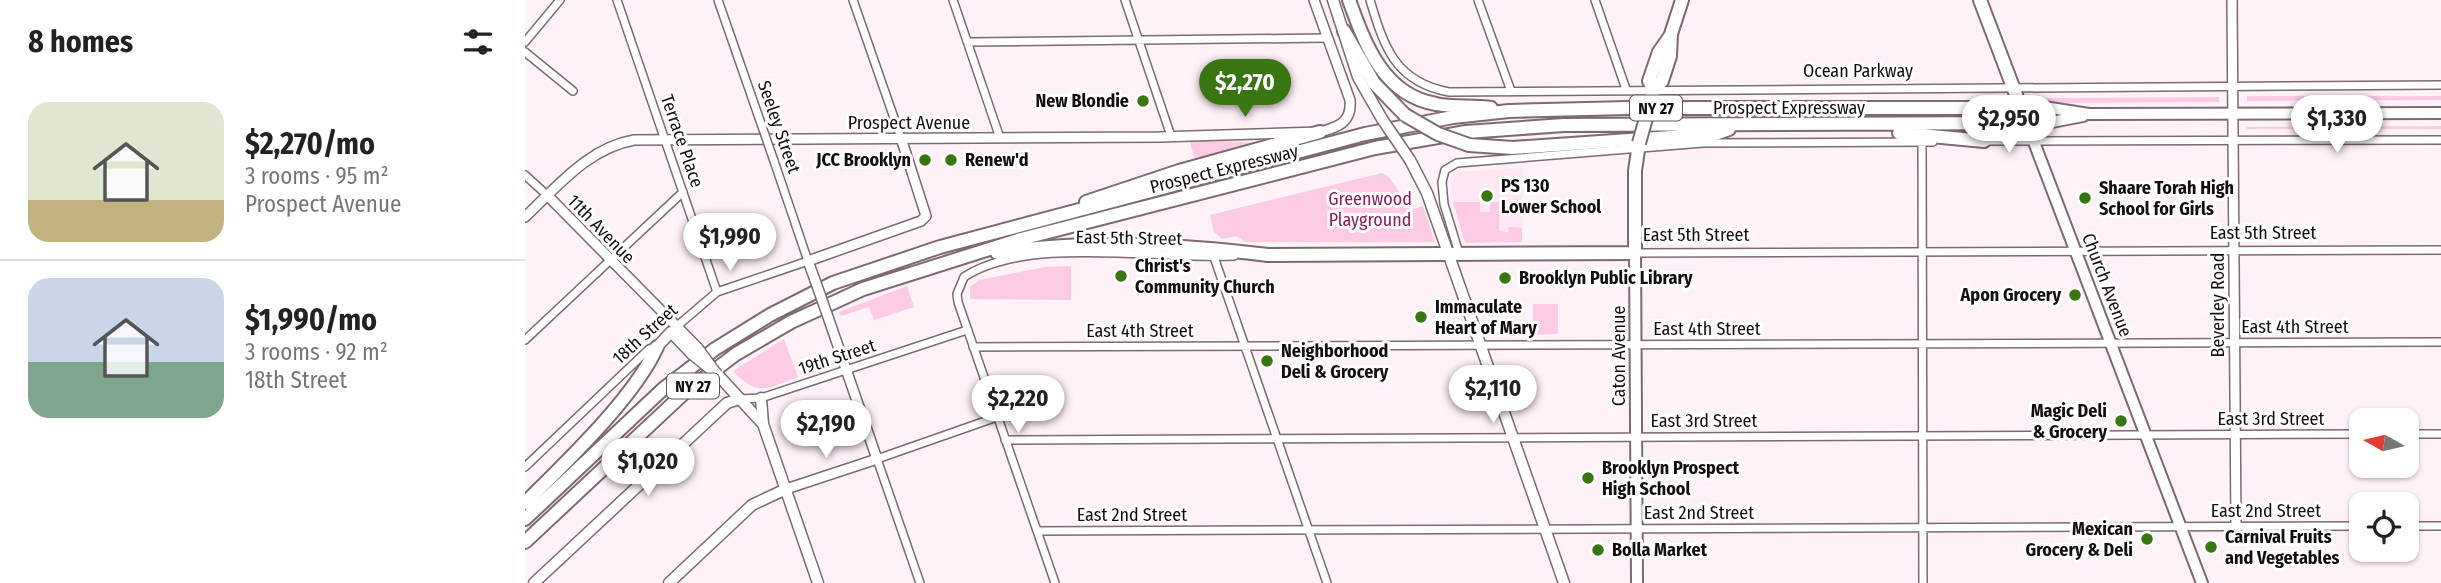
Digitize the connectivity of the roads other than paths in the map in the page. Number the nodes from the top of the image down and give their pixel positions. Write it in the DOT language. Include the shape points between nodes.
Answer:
graph roads {
  1 [pos="560,0"];
  2 [pos="617,0"];
  3 [pos="718,0"];
  4 [pos="853,0"];
  5 [pos="953,0"];
  6 [pos="1125,0"];
  7 [pos="1314,0"];
  8 [pos="1333,0"];
  9 [pos="1349,0"];
  10 [pos="1370,0"];
  11 [pos="1478,0"];
  12 [pos="1595,0"];
  13 [pos="1682,0"];
  14 [pos="1980,0"];
  15 [pos="2232,0"];
  16 [pos="1344,31"];
  17 [pos="1138,38"];
  18 [pos="1327,38"];
  19 [pos="525,41"];
  20 [pos="968,42"];
  21 [pos="525,52"];
  22 [pos="2441,85"];
  23 [pos="2232,86"];
  24 [pos="2013,88"];
  25 [pos="1626,89"];
  26 [pos="573,91"];
  27 [pos="1511,91"];
  28 [pos="1653,93"];
  29 [pos="2021,108"];
  30 [pos="1509,111"];
  31 [pos="2441,113"];
  32 [pos="2089,114"];
  33 [pos="2232,114"];
  34 [pos="2027,123"];
  35 [pos="1743,125"];
  36 [pos="1857,126"];
  37 [pos="1320,132"];
  38 [pos="1171,136"];
  39 [pos="901,138"];
  40 [pos="1000,138"];
  41 [pos="665,139"];
  42 [pos="2441,140"];
  43 [pos="1984,141"];
  44 [pos="2034,141"];
  45 [pos="2233,141"];
  46 [pos="1921,142"];
  47 [pos="1638,146"];
  48 [pos="525,175"];
  49 [pos="683,192"];
  50 [pos="548,196"];
  51 [pos="1054,216"];
  52 [pos="525,217"];
  53 [pos="2234,250"];
  54 [pos="2441,250"];
  55 [pos="1922,251"];
  56 [pos="2074,251"];
  57 [pos="1454,253"];
  58 [pos="1635,253"];
  59 [pos="1269,255"];
  60 [pos="1214,257"];
  61 [pos="609,260"];
  62 [pos="808,261"];
  63 [pos="945,261"];
  64 [pos="717,292"];
  65 [pos="674,330"];
  66 [pos="967,330"];
  67 [pos="525,340"];
  68 [pos="2234,342"];
  69 [pos="2441,342"];
  70 [pos="2110,343"];
  71 [pos="1922,344"];
  72 [pos="1481,345"];
  73 [pos="1636,345"];
  74 [pos="1244,346"];
  75 [pos="657,347"];
  76 [pos="973,347"];
  77 [pos="846,372"];
  78 [pos="761,398"];
  79 [pos="739,399"];
  80 [pos="997,417"];
  81 [pos="763,424"];
  82 [pos="2349,434"];
  83 [pos="2419,434"];
  84 [pos="2441,434"];
  85 [pos="1922,435"];
  86 [pos="2145,435"];
  87 [pos="2235,435"];
  88 [pos="1513,437"];
  89 [pos="1636,437"];
  90 [pos="1277,439"];
  91 [pos="1005,440"];
  92 [pos="877,459"];
  93 [pos="525,467"];
  94 [pos="786,489"];
  95 [pos="525,503"];
  96 [pos="525,519"];
  97 [pos="2180,526"];
  98 [pos="2349,526"];
  99 [pos="2419,526"];
  100 [pos="2441,526"];
  101 [pos="2236,527"];
  102 [pos="1923,528"];
  103 [pos="1545,529"];
  104 [pos="1637,529"];
  105 [pos="1308,530"];
  106 [pos="1037,531"];
  107 [pos="525,542"];
  108 [pos="534,583"];
  109 [pos="669,583"];
  110 [pos="818,583"];
  111 [pos="919,583"];
  112 [pos="1055,583"];
  113 [pos="1327,583"];
  114 [pos="1564,583"];
  115 [pos="1637,583"];
  116 [pos="1923,583"];
  117 [pos="2201,583"];
  1 -- 19 [label="street"];
  2 -- 41 [label="street, Terrace Place"];
  3 -- 62 [label="street, Seeley Street, bridge"];
  4 -- 39 [label="street"];
  5 -- 20 [label="street"];
  6 -- 17 [label="street"];
  7 -- 18 [label="street"];
  8 -- 16 [label="main road"];
  9 -- 30 [label="highway" via="1371,55 1388,78 1409,94 1437,104"];
  10 -- 27 [label="street, Ocean Parkway" via="1387,50 1413,80 1449,92"];
  11 -- 27 [label="street"];
  12 -- 25 [label="street"];
  13 -- 28 [label="highway, Caton Avenue / NY 27" via="1649,81"];
  14 -- 24 [label="highway, Church Avenue"];
  15 -- 23 [label="street, Beverley Road"];
  16 -- 35 [label="highway, bridge" via="1374,83 1405,115 1469,145 1500,148 1715,134"];
  16 -- 57 [label="main road, bridge" via="1357,77 1410,160"];
  17 -- 18 [label="street"];
  17 -- 20 [label="street"];
  17 -- 38 [label="street"];
  18 -- 37 [label="street" via="1351,111 1342,125"];
  20 -- 40 [label="street"];
  21 -- 26 [label="street"];
  22 -- 23 [label="street, Ocean Parkway"];
  23 -- 24 [label="street, Ocean Parkway"];
  23 -- 33 [label="street, Beverley Road"];
  24 -- 28 [label="street, Ocean Parkway"];
  24 -- 29 [label="highway, Church Avenue"];
  25 -- 27 [label="street, Ocean Parkway"];
  25 -- 28 [label="street, Ocean Parkway"];
  28 -- 47 [label="highway, Caton Avenue / NY 27, bridge"];
  29 -- 30 [label="highway, Prospect Expressway / NY 27"];
  29 -- 32 [label="main road"];
  29 -- 34 [label="main road, Church Avenue"];
  30 -- 51 [label="highway, Prospect Expressway / NY 27" via="1365,134"];
  31 -- 33 [label="main road"];
  32 -- 33 [label="main road"];
  32 -- 34 [label="main road"];
  33 -- 45 [label="street, Beverley Road"];
  34 -- 36 [label="highway, Prospect Expressway"];
  34 -- 44 [label="main road, Church Avenue"];
  35 -- 36 [label="highway, Prospect Expressway"];
  35 -- 63 [label="highway, Prospect Expressway" via="1564,125 1467,132 1363,151"];
  36 -- 43 [label="highway" via="1874,132"];
  37 -- 38 [label="street, Prospect Avenue"];
  37 -- 51 [label="highway" via="1102,194"];
  38 -- 40 [label="street, Prospect Avenue"];
  39 -- 40 [label="street, Prospect Avenue"];
  39 -- 41 [label="street, Prospect Avenue"];
  39 -- 62 [label="street, 18th Street" via="926,216"];
  41 -- 49 [label="street, Terrace Place"];
  41 -- 50 [label="street, Prospect Avenue" via="626,141 601,150"];
  42 -- 45 [label="street"];
  43 -- 44 [label="street"];
  43 -- 46 [label="street"];
  44 -- 45 [label="street"];
  44 -- 56 [label="main road, Church Avenue"];
  45 -- 53 [label="street, Beverley Road"];
  46 -- 47 [label="street"];
  46 -- 55 [label="street"];
  47 -- 57 [label="street" via="1452,164 1443,177 1442,194"];
  47 -- 58 [label="highway, Caton Avenue / NY 27"];
  48 -- 50 [label="street, 11th Avenue"];
  49 -- 61 [label="street"];
  49 -- 64 [label="street, Terrace Place"];
  50 -- 52 [label="street, Prospect Avenue"];
  50 -- 61 [label="street, 11th Avenue"];
  51 -- 96 [label="highway, Prospect Expressway / NY 27" via="891,261 770,315 715,349 663,390"];
  53 -- 54 [label="street, East 5th Street"];
  53 -- 56 [label="street, East 5th Street"];
  53 -- 68 [label="street, Beverley Road"];
  55 -- 56 [label="street, East 5th Street"];
  55 -- 58 [label="street, East 5th Street"];
  55 -- 71 [label="street"];
  56 -- 70 [label="main road, Church Avenue"];
  57 -- 58 [label="highway, East 5th Street / NY 27"];
  57 -- 59 [label="highway, East 5th Street / NY 27"];
  57 -- 72 [label="main road"];
  58 -- 73 [label="main road, Caton Avenue"];
  59 -- 60 [label="street, East 5th Street"];
  59 -- 63 [label="highway, NY 27" via="1093,244 1044,246"];
  60 -- 66 [label="street, East 5th Street" via="1039,255 971,272 959,286 958,302"];
  60 -- 74 [label="street"];
  61 -- 65 [label="street, 11th Avenue"];
  61 -- 67 [label="street"];
  62 -- 64 [label="street, 18th Street"];
  62 -- 77 [label="street, Seeley Street, bridge"];
  63 -- 107 [label="highway, Prospect Expressway / NY 27" via="863,289 791,322 732,357 682,395"];
  64 -- 65 [label="street, 18th Street"];
  65 -- 75 [label="main road, 18th Street"];
  65 -- 79 [label="main road, bridge"];
  66 -- 76 [label="street"];
  66 -- 77 [label="street, 19th Street"];
  68 -- 69 [label="street, East 4th Street"];
  68 -- 70 [label="street, East 4th Street"];
  68 -- 87 [label="street, Beverley Road"];
  70 -- 71 [label="street, East 4th Street"];
  70 -- 86 [label="main road, Church Avenue"];
  71 -- 73 [label="street, East 4th Street"];
  71 -- 85 [label="street"];
  72 -- 73 [label="street, East 4th Street"];
  72 -- 74 [label="street, East 4th Street"];
  72 -- 88 [label="main road"];
  73 -- 89 [label="main road, Caton Avenue"];
  74 -- 76 [label="street, East 4th Street"];
  74 -- 90 [label="street"];
  75 -- 93 [label="street, 18th Street" via="649,349"];
  75 -- 95 [label="highway" via="647,369"];
  76 -- 80 [label="street"];
  77 -- 78 [label="street, 19th Street"];
  77 -- 92 [label="street, Seeley Street"];
  78 -- 79 [label="street, 19th Street"];
  78 -- 81 [label="main road"];
  79 -- 81 [label="main road"];
  79 -- 108 [label="main road" via="727,403"];
  80 -- 91 [label="street"];
  80 -- 92 [label="street"];
  81 -- 94 [label="main road"];
  82 -- 87 [label="street, East 3rd Street"];
  83 -- 84 [label="street"];
  85 -- 86 [label="street, East 3rd Street"];
  85 -- 89 [label="street, East 3rd Street"];
  85 -- 102 [label="street"];
  86 -- 87 [label="street, East 3rd Street"];
  86 -- 97 [label="main road, Church Avenue"];
  87 -- 101 [label="street, Beverley Road"];
  88 -- 89 [label="street, East 3rd Street"];
  88 -- 90 [label="street, East 3rd Street"];
  88 -- 103 [label="main road"];
  89 -- 104 [label="main road, Caton Avenue"];
  90 -- 91 [label="street, East 3rd Street"];
  90 -- 105 [label="street"];
  91 -- 106 [label="street"];
  92 -- 94 [label="street"];
  92 -- 111 [label="street, Seeley Street"];
  94 -- 109 [label="main road" via="752,505"];
  94 -- 110 [label="main road"];
  97 -- 101 [label="street, East 2nd Street"];
  97 -- 102 [label="street, East 2nd Street"];
  97 -- 117 [label="main road, Church Avenue"];
  98 -- 101 [label="street, East 2nd Street"];
  99 -- 100 [label="street"];
  102 -- 104 [label="street, East 2nd Street"];
  102 -- 116 [label="street"];
  103 -- 104 [label="street, East 2nd Street"];
  103 -- 105 [label="street, East 2nd Street"];
  103 -- 114 [label="main road"];
  104 -- 115 [label="main road, Caton Avenue"];
  105 -- 106 [label="street, East 2nd Street"];
  105 -- 113 [label="street"];
  106 -- 112 [label="street"];
}
